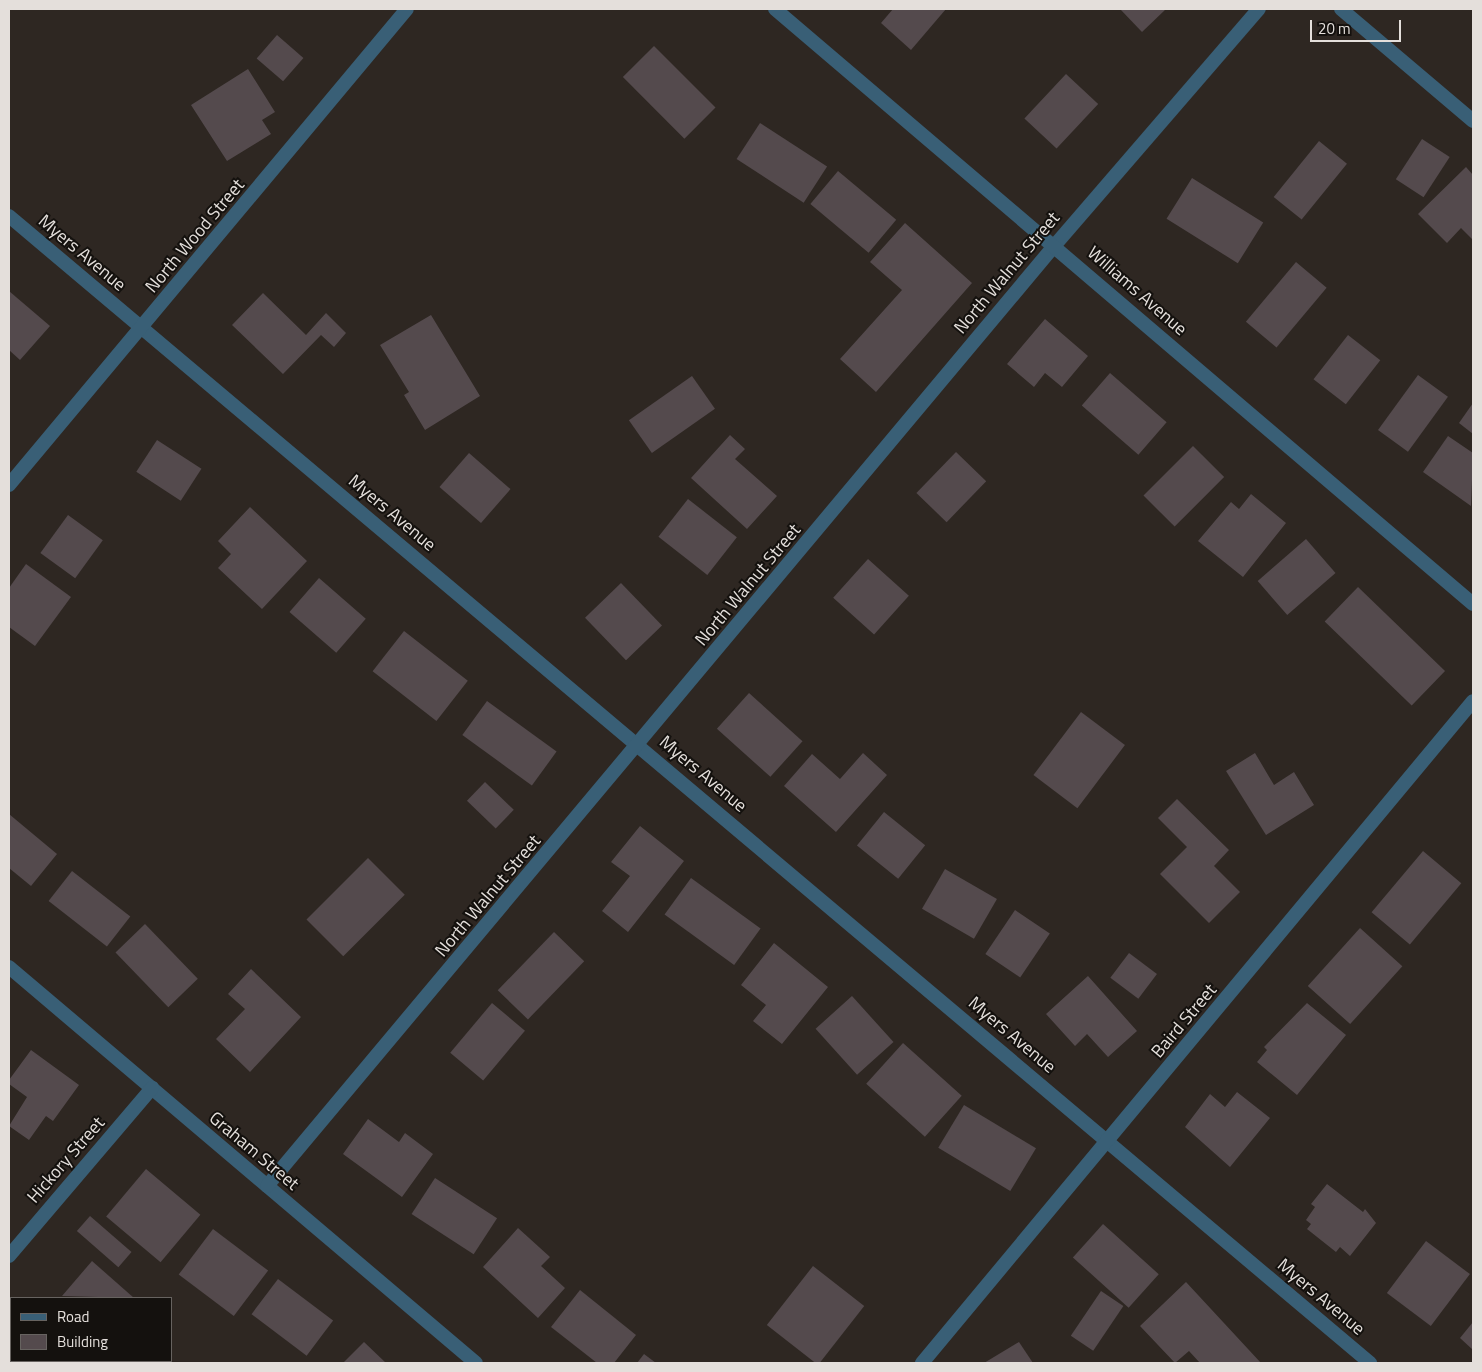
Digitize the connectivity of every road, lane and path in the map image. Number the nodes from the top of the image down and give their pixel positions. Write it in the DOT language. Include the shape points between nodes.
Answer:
graph roads {
  1 [pos="407,9"];
  2 [pos="775,9"];
  3 [pos="1259,9"];
  4 [pos="1341,9"];
  5 [pos="1473,121"];
  6 [pos="9,216"];
  7 [pos="1055,244"];
  8 [pos="141,327"];
  9 [pos="9,485"];
  10 [pos="1473,604"];
  11 [pos="1473,702"];
  12 [pos="640,745"];
  13 [pos="9,967"];
  14 [pos="152,1088"];
  15 [pos="1108,1142"];
  16 [pos="267,1186"];
  17 [pos="9,1256"];
  18 [pos="476,1363"];
  19 [pos="922,1363"];
  20 [pos="1370,1363"];
  1 -- 8 [label="street, North Wood Street"];
  2 -- 7 [label="street, Williams Avenue"];
  3 -- 7 [label="street, North Walnut Street"];
  4 -- 5 [label="street"];
  6 -- 8 [label="street, Myers Avenue"];
  7 -- 10 [label="street, Williams Avenue"];
  7 -- 12 [label="street, North Walnut Street"];
  8 -- 9 [label="street, North Wood Street"];
  8 -- 12 [label="street, Myers Avenue"];
  11 -- 15 [label="street, Baird Street"];
  12 -- 15 [label="street, Myers Avenue"];
  12 -- 16 [label="street, North Walnut Street"];
  13 -- 14 [label="street, Graham Street"];
  14 -- 16 [label="street, Graham Street"];
  14 -- 17 [label="street, Hickory Street"];
  15 -- 19 [label="street, Baird Street"];
  15 -- 20 [label="street, Myers Avenue"];
  16 -- 18 [label="street, Graham Street"];
}
